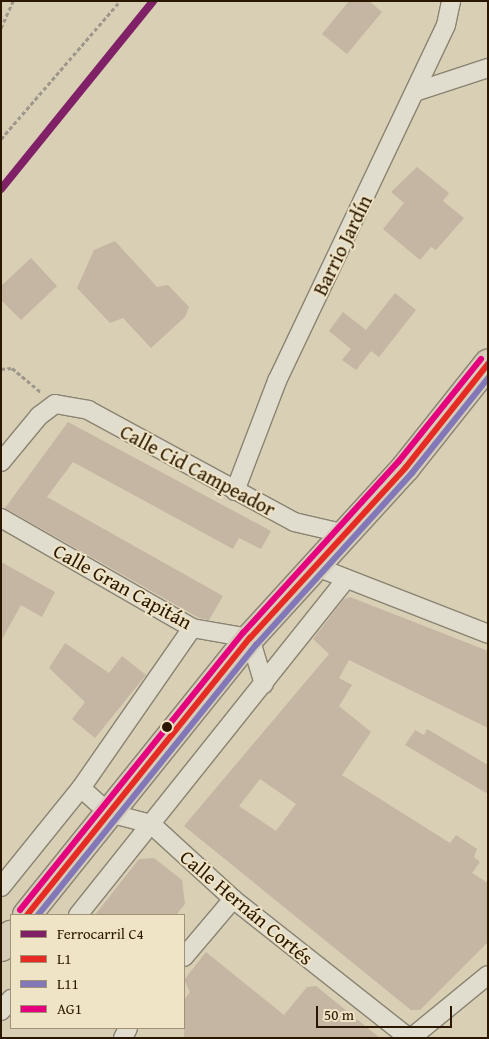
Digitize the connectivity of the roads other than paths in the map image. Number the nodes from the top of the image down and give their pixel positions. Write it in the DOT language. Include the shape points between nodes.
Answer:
graph roads {
  1 [pos="451,1"];
  2 [pos="488,68"];
  3 [pos="415,92"];
  4 [pos="488,364"];
  5 [pos="1,462"];
  6 [pos="235,491"];
  7 [pos="1,518"];
  8 [pos="342,533"];
  9 [pos="314,566"];
  10 [pos="345,581"];
  11 [pos="192,628"];
  12 [pos="488,634"];
  13 [pos="250,638"];
  14 [pos="264,684"];
  15 [pos="81,788"];
  16 [pos="109,813"];
  17 [pos="150,824"];
  18 [pos="1,886"];
  19 [pos="233,899"];
  20 [pos="28,914"];
  21 [pos="79,914"];
  22 [pos="10,936"];
  23 [pos="1,947"];
  24 [pos="185,956"];
  25 [pos="488,975"];
  26 [pos="10,1000"];
  27 [pos="1,1011"];
  28 [pos="410,1038"];
  1 -- 3 [label="street, Barrio Jardín" via="446,25"];
  2 -- 3 [label="street"];
  3 -- 6 [label="street, Barrio Jardín" via="277,380"];
  4 -- 8 [label="main road" via="406,467"];
  5 -- 6 [label="street, Calle Cid Campeador" via="39,416 55,404 88,410"];
  6 -- 8 [label="street, Calle Cid Campeador" via="294,522"];
  7 -- 11 [label="street, Calle Gran Capitán"];
  8 -- 9 [label="main road"];
  9 -- 10 [label="street"];
  9 -- 13 [label="main road"];
  10 -- 12 [label="street"];
  10 -- 14 [label="street"];
  11 -- 13 [label="street, Calle Gran Capitán"];
  11 -- 15 [label="street"];
  13 -- 14 [label="street"];
  13 -- 16 [label="main road"];
  14 -- 17 [label="street"];
  15 -- 16 [label="street, Calle Hernán Cortés"];
  15 -- 18 [label="street"];
  16 -- 17 [label="street, Calle Hernán Cortés"];
  16 -- 20 [label="main road"];
  17 -- 19 [label="street, Calle Hernán Cortés"];
  17 -- 21 [label="street"];
  19 -- 24 [label="street"];
  19 -- 28 [label="street, Calle Hernán Cortés"];
  22 -- 23 [label="main road"];
  25 -- 28 [label="street"];
  26 -- 27 [label="street"];
}
